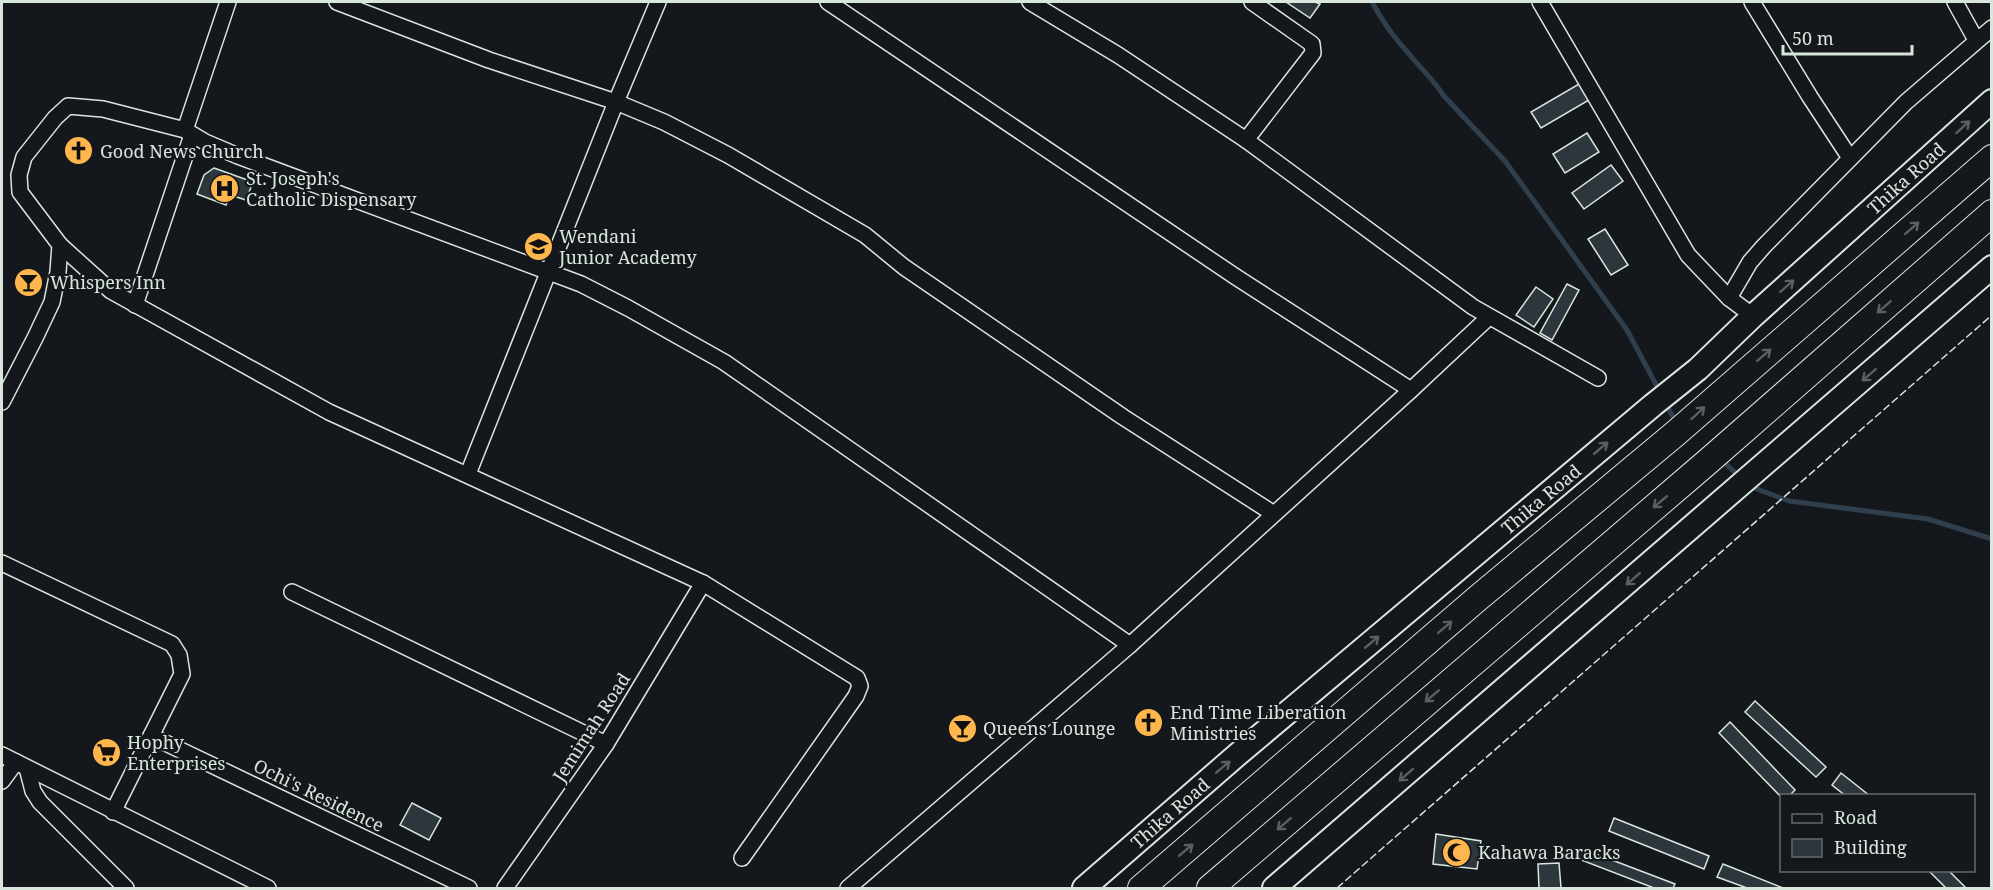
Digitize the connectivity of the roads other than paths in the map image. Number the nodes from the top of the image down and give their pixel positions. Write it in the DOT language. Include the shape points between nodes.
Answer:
graph roads {
  1 [pos="228,2"];
  2 [pos="337,2"];
  3 [pos="658,2"];
  4 [pos="828,2"];
  5 [pos="1030,2"];
  6 [pos="1252,2"];
  7 [pos="1540,2"];
  8 [pos="1752,2"];
  9 [pos="1955,2"];
  10 [pos="1992,28"];
  11 [pos="1976,40"];
  12 [pos="1992,101"];
  13 [pos="616,102"];
  14 [pos="188,133"];
  15 [pos="1246,140"];
  16 [pos="1850,158"];
  17 [pos="1992,158"];
  18 [pos="1992,213"];
  19 [pos="60,245"];
  20 [pos="1992,267"];
  21 [pos="549,272"];
  22 [pos="1730,298"];
  23 [pos="135,305"];
  24 [pos="1753,316"];
  25 [pos="1489,317"];
  26 [pos="1598,378"];
  27 [pos="1411,390"];
  28 [pos="2,402"];
  29 [pos="468,474"];
  30 [pos="1274,514"];
  31 [pos="2,563"];
  32 [pos="703,583"];
  33 [pos="292,592"];
  34 [pos="1130,645"];
  35 [pos="151,736"];
  36 [pos="606,744"];
  37 [pos="2,755"];
  38 [pos="22,765"];
  39 [pos="2,781"];
  40 [pos="113,812"];
  41 [pos="742,858"];
  42 [pos="126,888"];
  43 [pos="268,888"];
  44 [pos="469,888"];
  45 [pos="505,888"];
  46 [pos="848,888"];
  47 [pos="1084,888"];
  48 [pos="1142,888"];
  49 [pos="1210,888"];
  50 [pos="1274,888"];
  1 -- 14 [label="street"];
  2 -- 13 [label="street" via="489,60"];
  3 -- 13 [label="street"];
  4 -- 27 [label="street"];
  5 -- 15 [label="street"];
  6 -- 15 [label="street" via="1314,49"];
  7 -- 22 [label="street" via="1688,255"];
  8 -- 16 [label="street"];
  9 -- 11 [label="street"];
  10 -- 11 [label="street"];
  11 -- 16 [label="street" via="1905,102"];
  24 -- 12 [label="main road, Thika Road, one-way"];
  13 -- 21 [label="street"];
  13 -- 30 [label="street" via="728,155 865,235 904,267 1123,417"];
  14 -- 19 [label="street" via="103,109 68,106 24,157 19,175 20,192"];
  14 -- 21 [label="street" via="238,156"];
  14 -- 23 [label="street"];
  15 -- 25 [label="street"];
  16 -- 22 [label="street" via="1750,262"];
  48 -- 17 [label="highway, Thika Road, one-way"];
  18 -- 49 [label="highway, one-way"];
  19 -- 23 [label="street" via="111,291"];
  19 -- 28 [label="street" via="52,302"];
  20 -- 50 [label="main road, one-way"];
  21 -- 29 [label="street"];
  21 -- 34 [label="street" via="628,308 724,362"];
  22 -- 24 [label="street"];
  23 -- 29 [label="street" via="329,412"];
  47 -- 24 [label="main road, Thika Road, one-way" via="1698,369"];
  25 -- 26 [label="street"];
  25 -- 27 [label="street"];
  27 -- 30 [label="street"];
  29 -- 32 [label="street"];
  30 -- 34 [label="street"];
  31 -- 35 [label="street" via="172,644 179,655 182,674"];
  32 -- 36 [label="street, Jemimah Road"];
  32 -- 41 [label="street" via="857,678 860,686"];
  33 -- 36 [label="street"];
  34 -- 46 [label="street"];
  35 -- 40 [label="street"];
  35 -- 44 [label="street, Ochi's Residence"];
  36 -- 45 [label="street, Jemimah Road"];
  37 -- 38 [label="street"];
  38 -- 39 [label="street"];
  38 -- 40 [label="street"];
  38 -- 42 [label="street" via="40,802"];
  40 -- 43 [label="street"];
}
